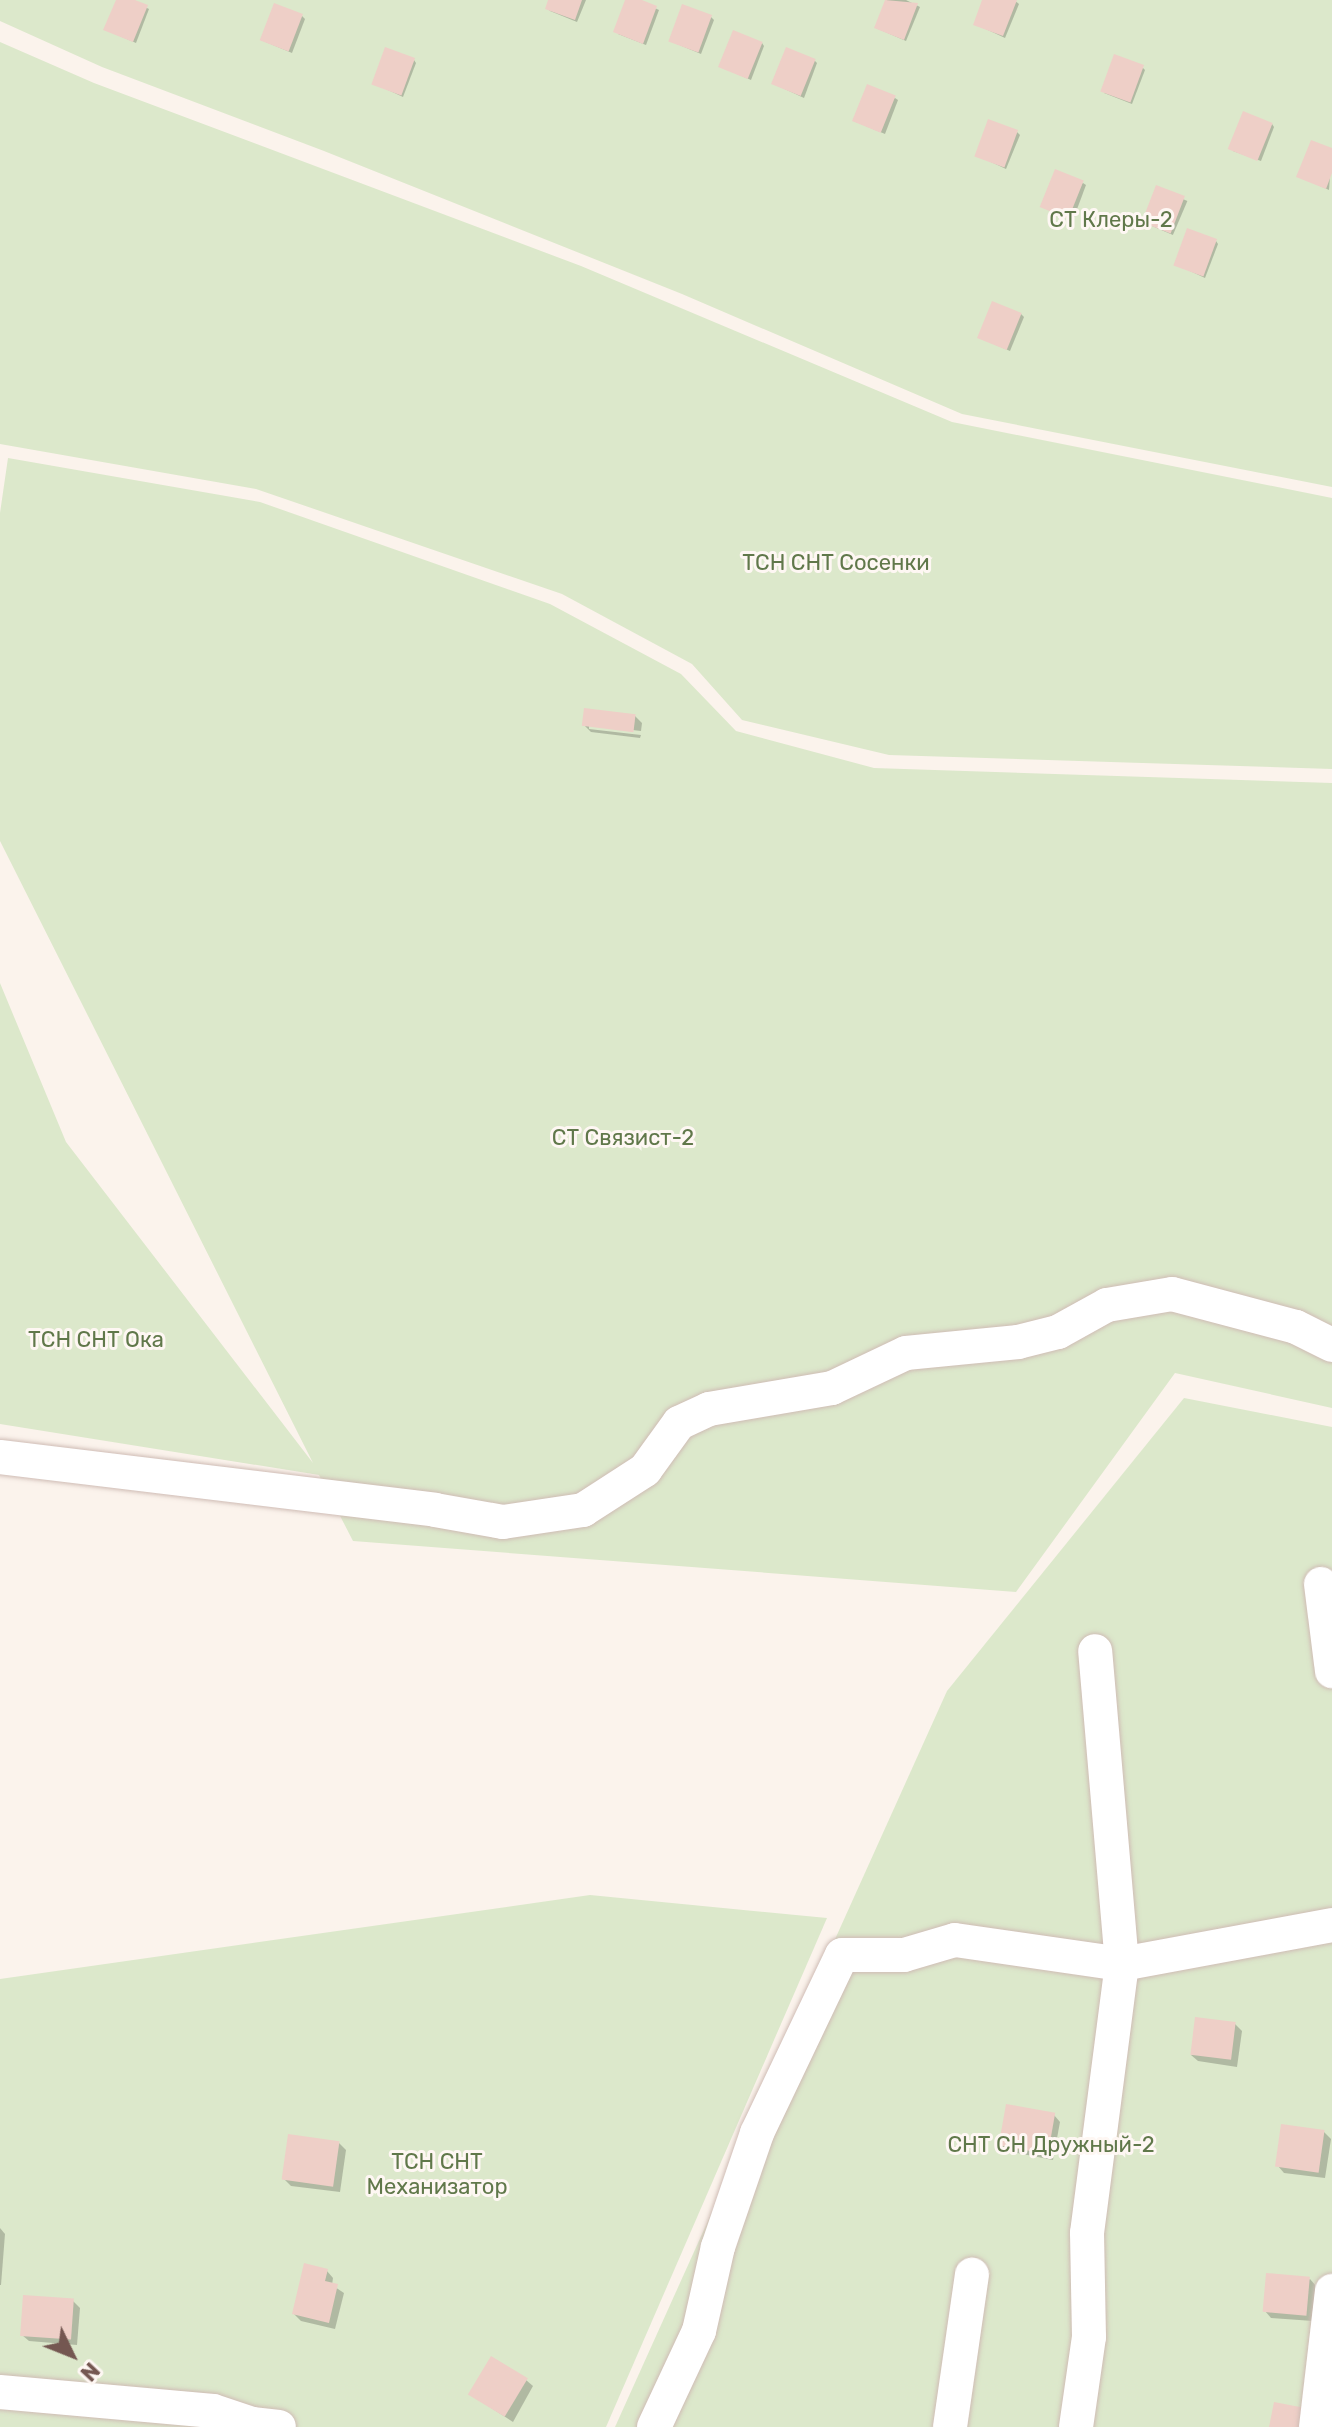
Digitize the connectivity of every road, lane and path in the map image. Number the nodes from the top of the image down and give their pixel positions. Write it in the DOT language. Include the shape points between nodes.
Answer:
graph roads {
  1 [pos="1332,1345"];
  2 [pos="0,1457"];
  3 [pos="1321,1584"];
  4 [pos="1095,1651"];
  5 [pos="1332,1671"];
  6 [pos="1332,1925"];
  7 [pos="1122,1964"];
  8 [pos="972,2275"];
  9 [pos="1332,2291"];
  10 [pos="0,2392"];
  11 [pos="279,2427"];
  12 [pos="654,2427"];
  13 [pos="950,2427"];
  14 [pos="1076,2427"];
  15 [pos="1316,2427"];
  1 -- 2 [label="street" via="1296,1327 1172,1294 1107,1305 1058,1332 1018,1342 906,1353 832,1388 709,1409 679,1423 645,1470 583,1510 503,1522"];
  3 -- 5 [label="street"];
  4 -- 7 [label="street"];
  6 -- 7 [label="street"];
  7 -- 12 [label="street" via="955,1940 904,1955 842,1955 757,2133 718,2247 699,2331"];
  7 -- 14 [label="street" via="1087,2233 1089,2337"];
  8 -- 13 [label="street"];
  9 -- 15 [label="street"];
  10 -- 11 [label="street" via="213,2411"];
}
